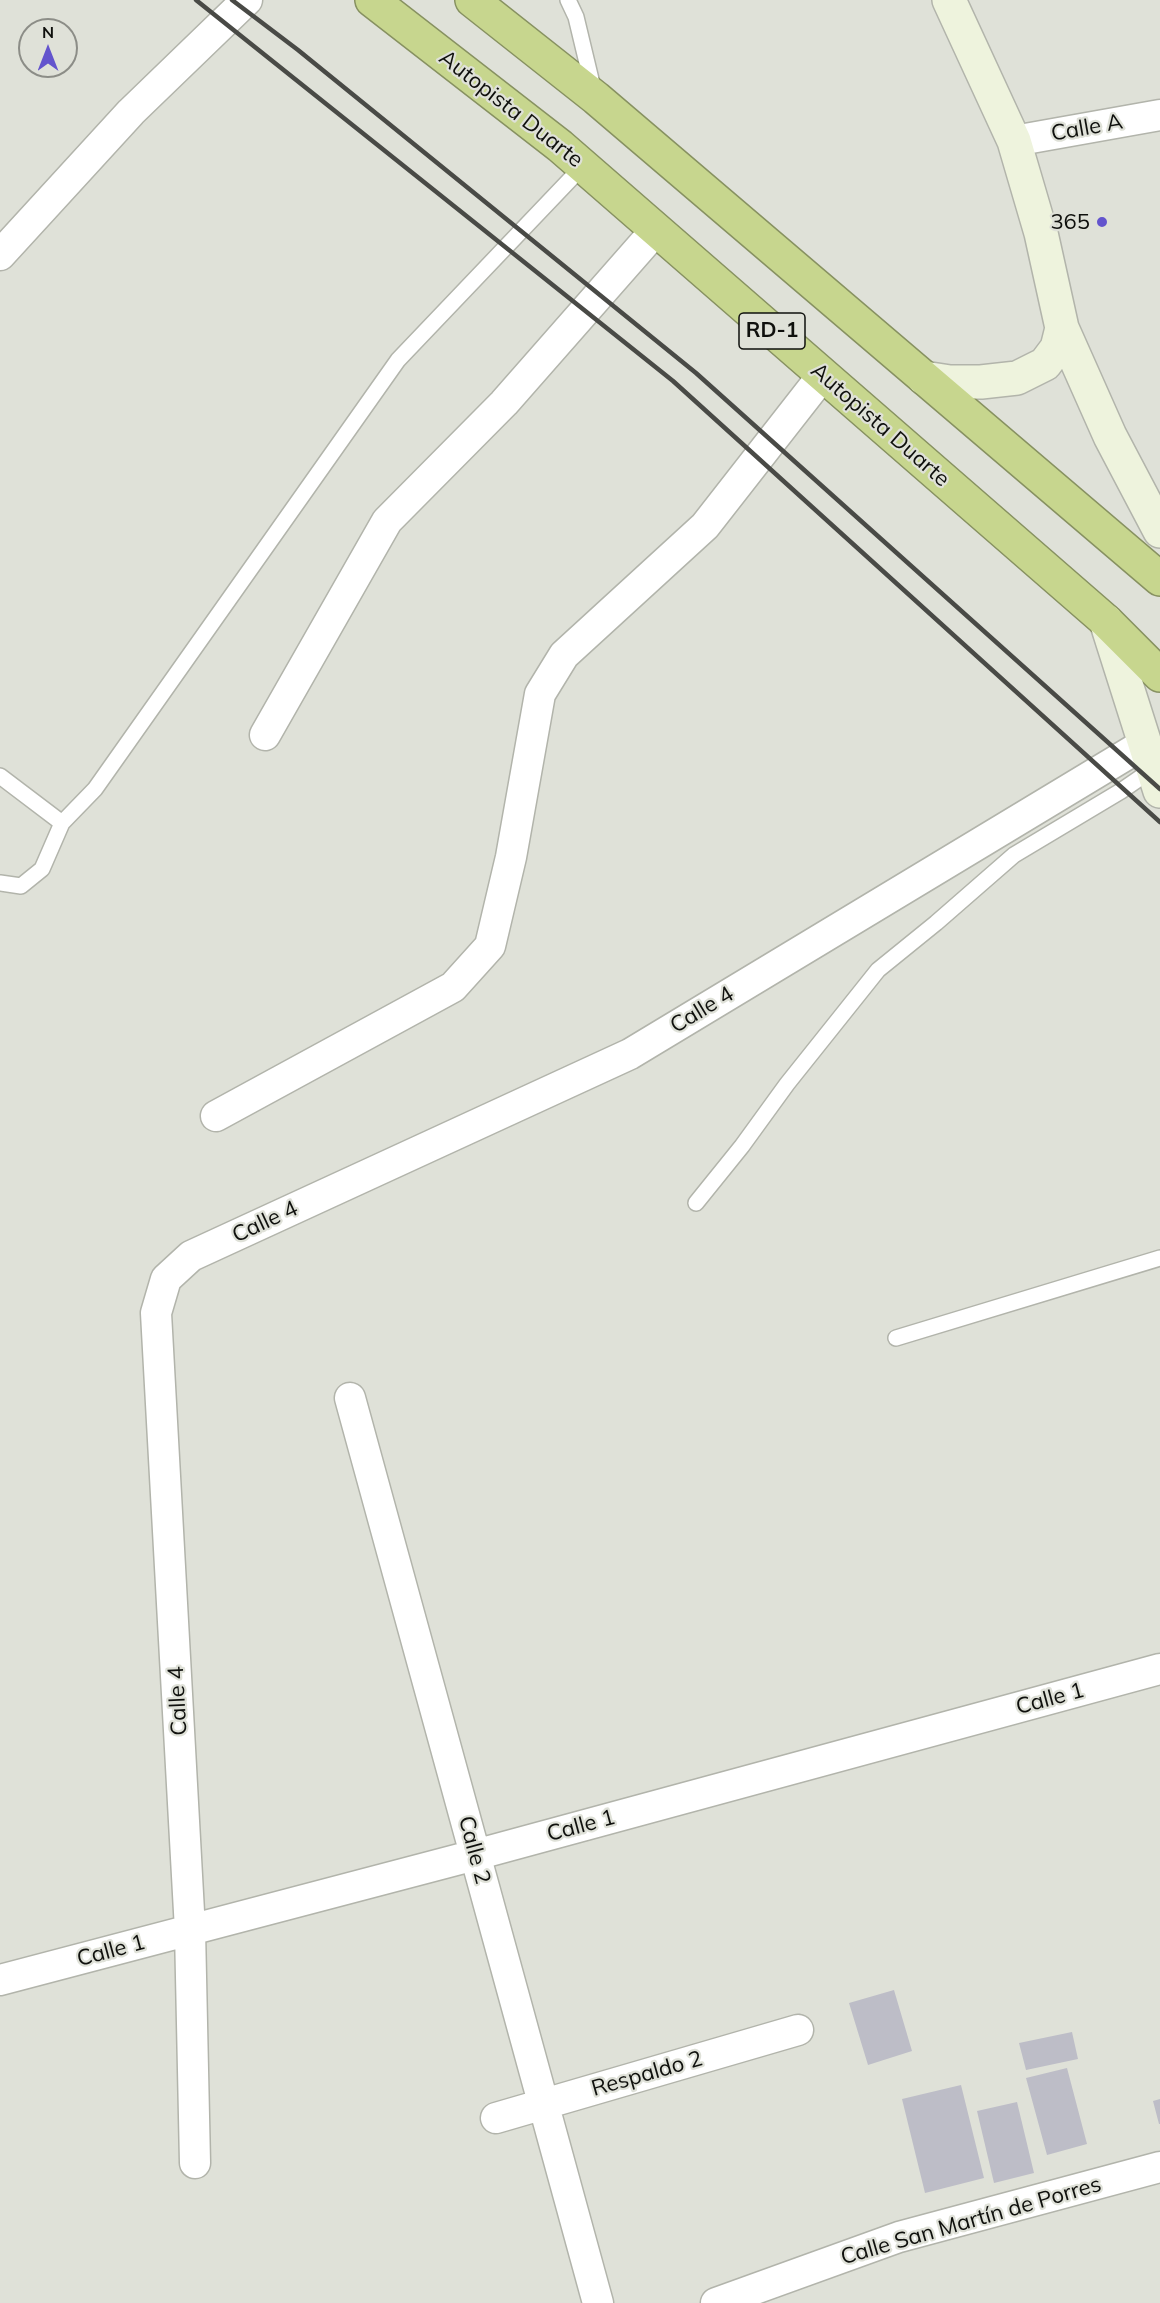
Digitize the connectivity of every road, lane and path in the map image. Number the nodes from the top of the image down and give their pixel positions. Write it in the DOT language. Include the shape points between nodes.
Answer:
graph roads {
  1 [pos="247,0"];
  2 [pos="372,0"];
  3 [pos="472,0"];
  4 [pos="568,0"];
  5 [pos="949,0"];
  6 [pos="596,98"];
  7 [pos="1160,115"];
  8 [pos="1014,141"];
  9 [pos="583,166"];
  10 [pos="656,230"];
  11 [pos="0,255"];
  12 [pos="1062,328"];
  13 [pos="823,375"];
  14 [pos="924,378"];
  15 [pos="1160,531"];
  16 [pos="1160,579"];
  17 [pos="1106,621"];
  18 [pos="1160,675"];
  19 [pos="265,735"];
  20 [pos="1152,768"];
  21 [pos="0,776"];
  22 [pos="62,823"];
  23 [pos="0,883"];
  24 [pos="216,1116"];
  25 [pos="696,1203"];
  26 [pos="1160,1258"];
  27 [pos="896,1338"];
  28 [pos="350,1398"];
  29 [pos="1160,1669"];
  30 [pos="475,1855"];
  31 [pos="190,1930"];
  32 [pos="0,1980"];
  33 [pos="798,2030"];
  34 [pos="544,2104"];
  35 [pos="496,2118"];
  36 [pos="195,2163"];
  37 [pos="1160,2167"];
  38 [pos="598,2303"];
  39 [pos="716,2303"];
  1 -- 11 [label="street" via="131,112"];
  2 -- 9 [label="highway, Autopista Duarte / RD-1"];
  3 -- 6 [label="highway, RD-1"];
  4 -- 6 [label="lane" via="576,17"];
  5 -- 8 [label="main road"];
  6 -- 14 [label="highway, RD-1"];
  7 -- 8 [label="street, Calle A"];
  8 -- 12 [label="main road" via="1041,233"];
  9 -- 10 [label="highway, Autopista Duarte / RD-1"];
  9 -- 22 [label="lane" via="398,360 95,789"];
  10 -- 13 [label="highway, Autopista Duarte / RD-1"];
  10 -- 19 [label="street" via="504,403 387,521"];
  12 -- 14 [label="main road" via="1057,348 1045,364 1017,378 981,382"];
  12 -- 15 [label="main road" via="1110,436"];
  13 -- 17 [label="highway, Autopista Duarte / RD-1"];
  13 -- 24 [label="street" via="705,526 564,655 540,694 512,857 490,946 453,987"];
  14 -- 16 [label="highway, RD-1"];
  17 -- 18 [label="highway, Autopista Duarte / RD-1"];
  17 -- 20 [label="main road"];
  20 -- 25 [label="lane" via="1014,855 878,970"];
  20 -- 31 [label="street, Calle 4" via="630,1053 191,1256 166,1279 156,1313"];
  21 -- 22 [label="lane"];
  22 -- 23 [label="lane" via="42,869 21,886"];
  26 -- 27 [label="lane"];
  28 -- 30 [label="street, Calle 2"];
  29 -- 30 [label="street, Calle 1"];
  30 -- 31 [label="street, Calle 1"];
  30 -- 34 [label="street, Calle 2"];
  31 -- 32 [label="street, Calle 1"];
  31 -- 36 [label="street, Calle 4"];
  33 -- 34 [label="street, Respaldo 2"];
  34 -- 35 [label="street, Respaldo 2"];
  34 -- 38 [label="street, Calle 2"];
  37 -- 39 [label="street, Calle San Martín de Porres" via="899,2236"];
}
